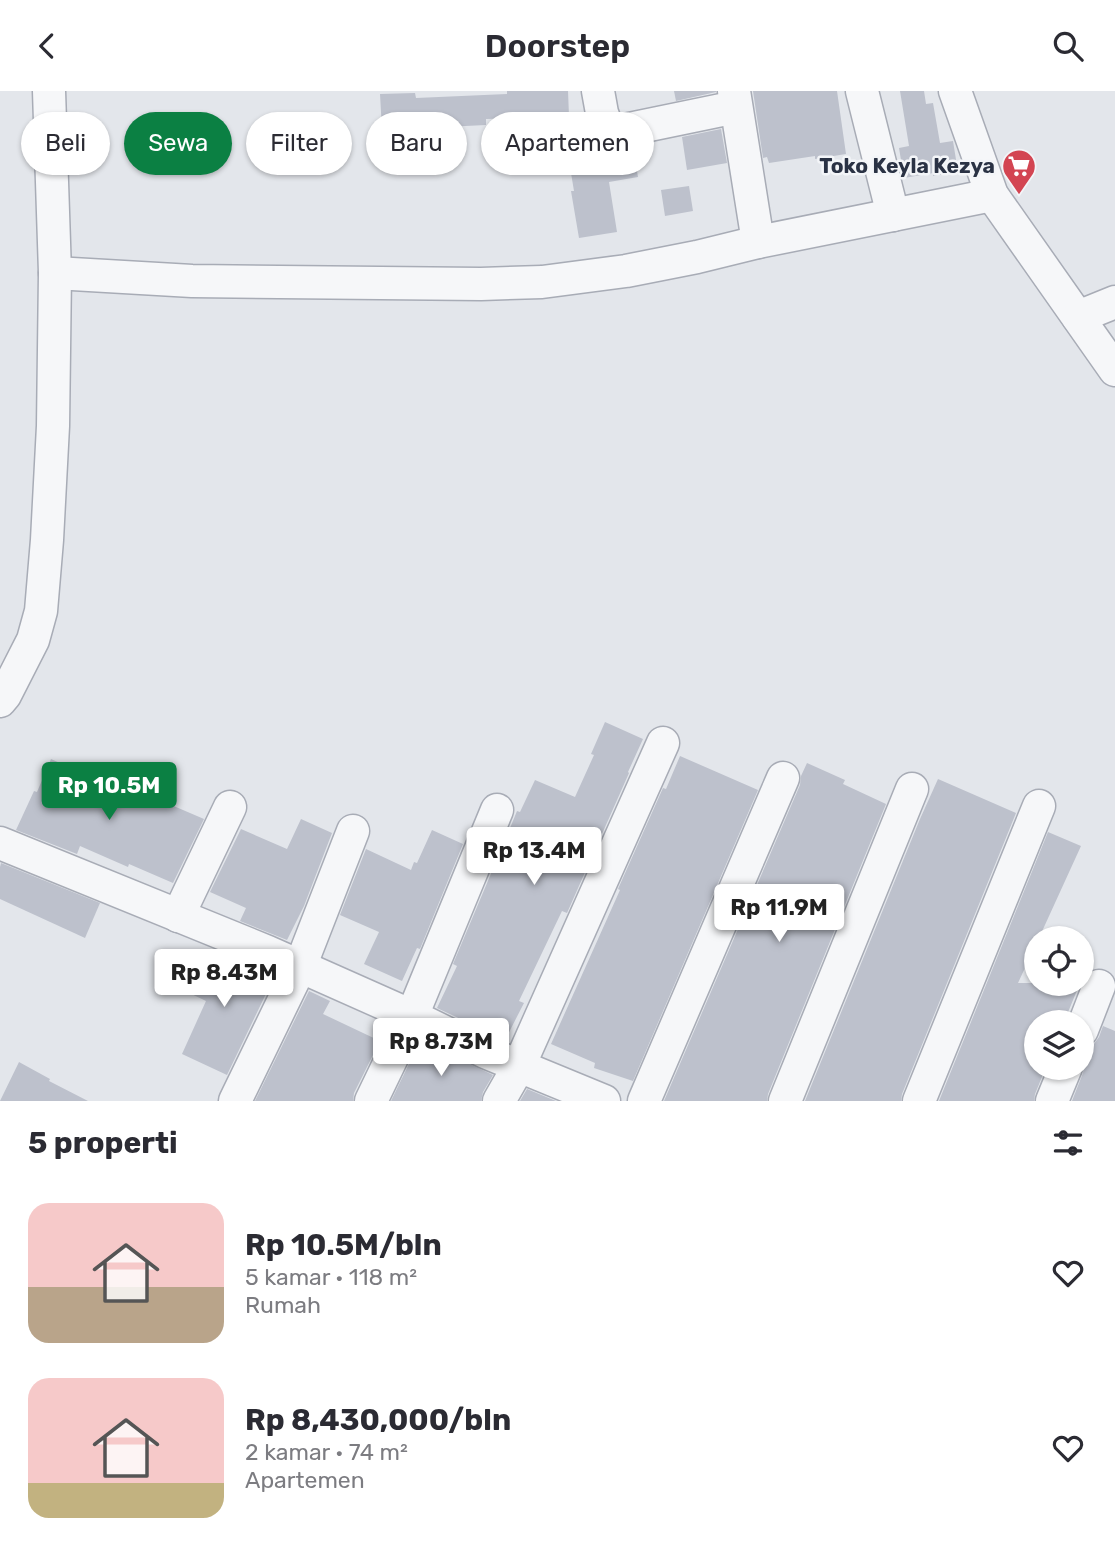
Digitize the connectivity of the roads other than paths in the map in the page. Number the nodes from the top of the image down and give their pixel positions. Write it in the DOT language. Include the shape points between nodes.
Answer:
graph roads {
  1 [pos="49,91"];
  2 [pos="598,91"];
  3 [pos="862,91"];
  4 [pos="955,91"];
  5 [pos="735,99"];
  6 [pos="992,195"];
  7 [pos="893,215"];
  8 [pos="758,242"];
  9 [pos="55,273"];
  10 [pos="1115,302"];
  11 [pos="1078,317"];
  12 [pos="1115,370"];
  13 [pos="0,701"];
  14 [pos="663,743"];
  15 [pos="783,778"];
  16 [pos="912,789"];
  17 [pos="230,807"];
  18 [pos="1039,807"];
  19 [pos="497,810"];
  20 [pos="353,831"];
  21 [pos="0,843"];
  22 [pos="178,916"];
  23 [pos="300,967"];
  24 [pos="1099,986"];
  25 [pos="1090,1010"];
  26 [pos="412,1016"];
  27 [pos="519,1066"];
  28 [pos="1061,1080"];
  29 [pos="235,1101"];
  30 [pos="371,1101"];
  31 [pos="499,1101"];
  32 [pos="604,1101"];
  33 [pos="644,1101"];
  34 [pos="785,1101"];
  35 [pos="919,1101"];
  36 [pos="1052,1101"];
  1 -- 9 [label="street"];
  2 -- 5 [label="street" via="605,124 615,132"];
  3 -- 7 [label="street"];
  4 -- 6 [label="street"];
  5 -- 8 [label="street"];
  6 -- 7 [label="street"];
  6 -- 11 [label="street"];
  7 -- 8 [label="street"];
  8 -- 9 [label="street" via="626,271 542,282 192,281"];
  9 -- 13 [label="street" via="53,426 41,611 33,640"];
  10 -- 11 [label="street"];
  11 -- 12 [label="street"];
  14 -- 27 [label="street"];
  15 -- 33 [label="street"];
  16 -- 34 [label="street"];
  17 -- 22 [label="street"];
  18 -- 35 [label="street"];
  19 -- 26 [label="street"];
  20 -- 23 [label="street"];
  21 -- 22 [label="street"];
  22 -- 23 [label="street"];
  23 -- 26 [label="street"];
  23 -- 29 [label="street"];
  24 -- 25 [label="street"];
  26 -- 27 [label="street"];
  26 -- 30 [label="street"];
  27 -- 31 [label="street"];
  27 -- 32 [label="street"];
  28 -- 36 [label="street"];
}
